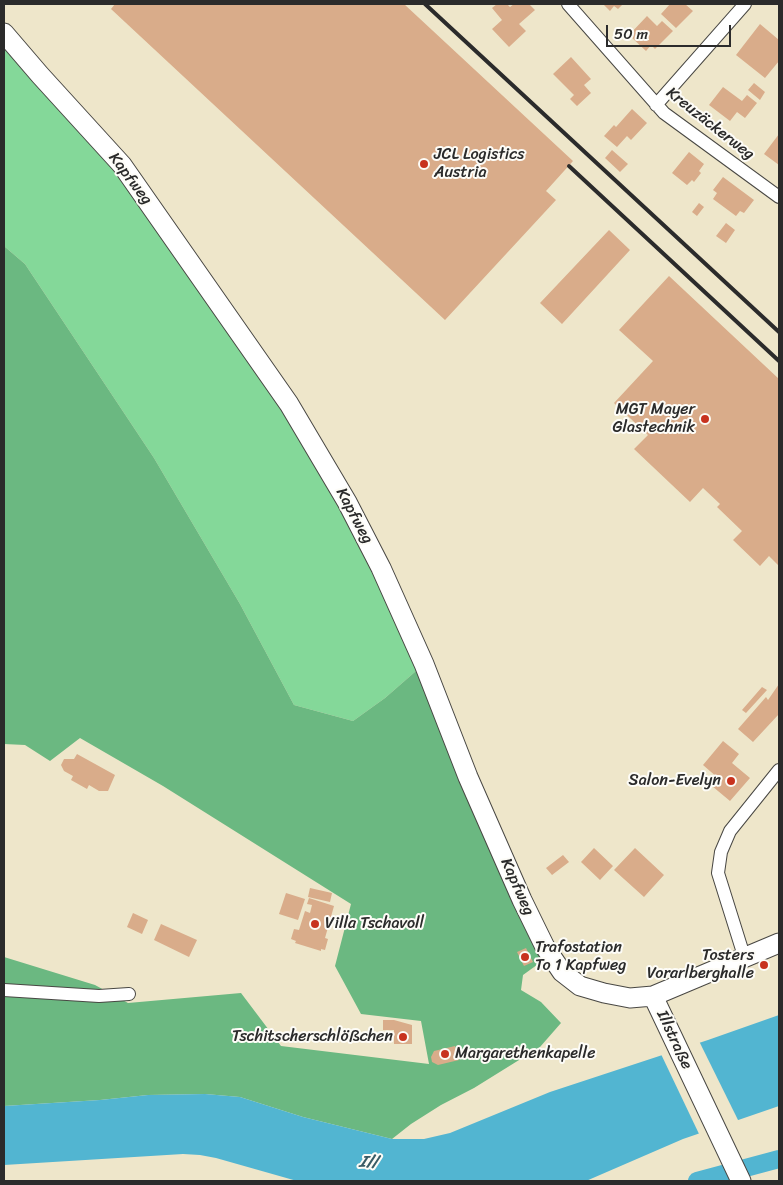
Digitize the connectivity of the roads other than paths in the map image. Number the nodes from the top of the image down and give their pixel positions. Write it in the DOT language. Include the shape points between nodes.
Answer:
graph roads {
  1 [pos="568,4"];
  2 [pos="745,4"];
  3 [pos="4,32"];
  4 [pos="656,105"];
  5 [pos="779,196"];
  6 [pos="779,770"];
  7 [pos="779,943"];
  8 [pos="744,956"];
  9 [pos="4,990"];
  10 [pos="129,994"];
  11 [pos="653,996"];
  12 [pos="741,1181"];
  1 -- 4 [label="street, Kreuzäckerweg"];
  2 -- 4 [label="street"];
  3 -- 11 [label="street, Kapfweg" via="122,165 294,412 381,568 424,664 468,776 545,947 562,972 580,986 630,998"];
  4 -- 5 [label="street, Kreuzäckerweg"];
  6 -- 8 [label="street" via="730,831 718,873"];
  7 -- 8 [label="street, Illstraße"];
  8 -- 11 [label="street, Illstraße"];
  9 -- 10 [label="street" via="99,996"];
  11 -- 12 [label="street, Illstraße"];
}
